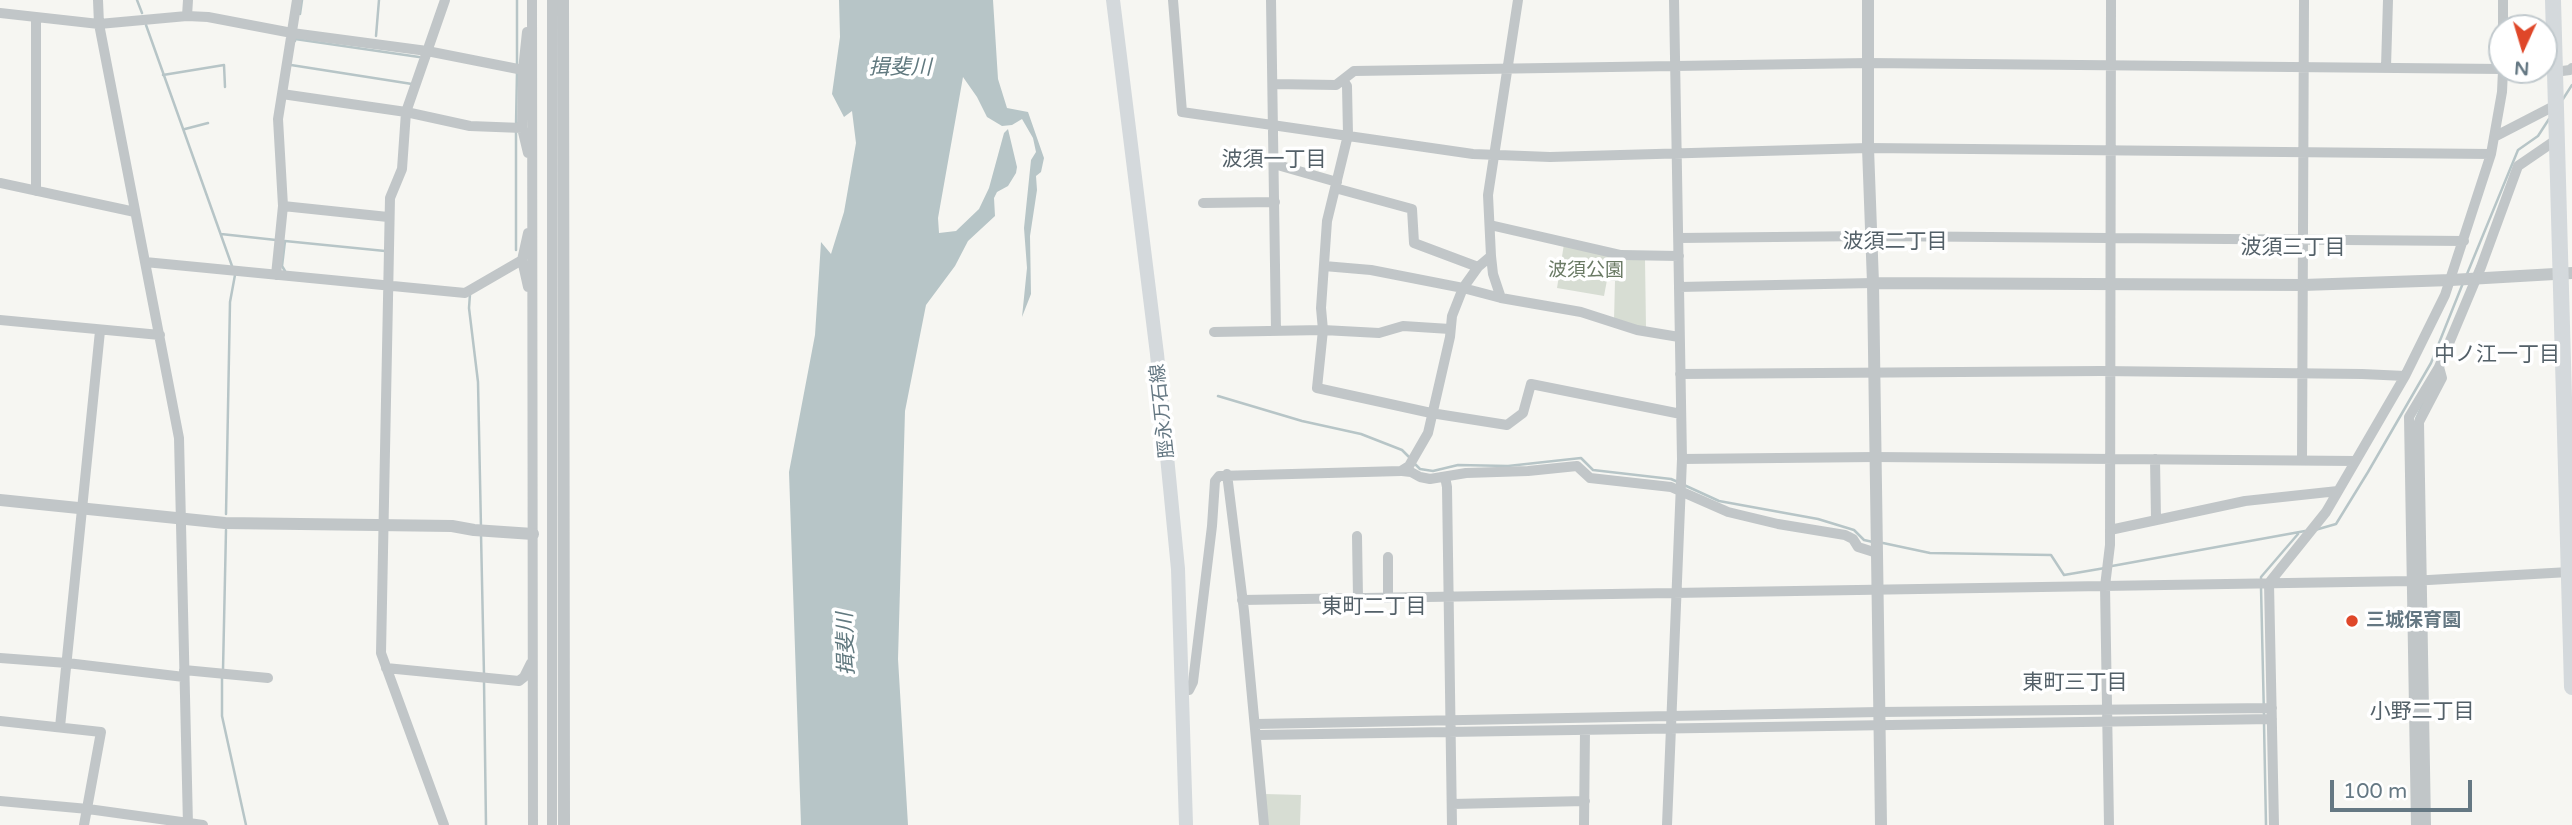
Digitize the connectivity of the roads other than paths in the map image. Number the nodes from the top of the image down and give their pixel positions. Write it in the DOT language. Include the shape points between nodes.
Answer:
graph roads {
  1 [pos="98,0"];
  2 [pos="188,0"];
  3 [pos="297,0"];
  4 [pos="445,0"];
  5 [pos="532,0"];
  6 [pos="552,0"];
  7 [pos="563,0"];
  8 [pos="1113,0"];
  9 [pos="1173,0"];
  10 [pos="1271,0"];
  11 [pos="1518,0"];
  12 [pos="1674,0"];
  13 [pos="1868,0"];
  14 [pos="2111,0"];
  15 [pos="2304,0"];
  16 [pos="2388,0"];
  17 [pos="0,13"];
  18 [pos="187,16"];
  19 [pos="36,18"];
  20 [pos="99,24"];
  21 [pos="292,33"];
  22 [pos="427,51"];
  23 [pos="1868,63"];
  24 [pos="2112,64"];
  25 [pos="1676,66"];
  26 [pos="2304,66"];
  27 [pos="2386,67"];
  28 [pos="1508,68"];
  29 [pos="2488,69"];
  30 [pos="523,70"];
  31 [pos="1343,80"];
  32 [pos="1273,84"];
  33 [pos="2502,84"];
  34 [pos="2555,84"];
  35 [pos="282,94"];
  36 [pos="2556,105"];
  37 [pos="406,112"];
  38 [pos="1272,124"];
  39 [pos="522,128"];
  40 [pos="1348,135"];
  41 [pos="2494,137"];
  42 [pos="2556,141"];
  43 [pos="1868,148"];
  44 [pos="2111,150"];
  45 [pos="1678,152"];
  46 [pos="2303,152"];
  47 [pos="2491,154"];
  48 [pos="1494,156"];
  49 [pos="1274,164"];
  50 [pos="532,170"];
  51 [pos="0,183"];
  52 [pos="1336,185"];
  53 [pos="36,191"];
  54 [pos="1275,202"];
  55 [pos="1203,203"];
  56 [pos="283,206"];
  57 [pos="135,212"];
  58 [pos="532,216"];
  59 [pos="388,217"];
  60 [pos="1490,225"];
  61 [pos="1871,236"];
  62 [pos="2111,237"];
  63 [pos="1679,238"];
  64 [pos="2303,238"];
  65 [pos="2464,240"];
  66 [pos="1491,256"];
  67 [pos="1679,256"];
  68 [pos="522,260"];
  69 [pos="145,262"];
  70 [pos="1324,266"];
  71 [pos="1478,267"];
  72 [pos="2566,273"];
  73 [pos="276,275"];
  74 [pos="2476,277"];
  75 [pos="2451,280"];
  76 [pos="1873,283"];
  77 [pos="2110,285"];
  78 [pos="2303,285"];
  79 [pos="389,286"];
  80 [pos="1679,287"];
  81 [pos="1463,288"];
  82 [pos="1501,298"];
  83 [pos="531,303"];
  84 [pos="0,320"];
  85 [pos="1450,329"];
  86 [pos="1323,330"];
  87 [pos="100,331"];
  88 [pos="1276,331"];
  89 [pos="1214,332"];
  90 [pos="160,335"];
  91 [pos="1679,337"];
  92 [pos="1874,371"];
  93 [pos="2111,372"];
  94 [pos="1680,374"];
  95 [pos="2302,374"];
  96 [pos="2405,376"];
  97 [pos="1431,413"];
  98 [pos="1681,414"];
  99 [pos="1875,457"];
  100 [pos="1682,459"];
  101 [pos="2110,459"];
  102 [pos="2155,459"];
  103 [pos="2302,460"];
  104 [pos="2356,461"];
  105 [pos="1401,471"];
  106 [pos="1227,474"];
  107 [pos="1445,477"];
  108 [pos="2338,491"];
  109 [pos="1681,492"];
  110 [pos="0,500"];
  111 [pos="82,509"];
  112 [pos="2156,519"];
  113 [pos="180,520"];
  114 [pos="384,524"];
  115 [pos="2110,530"];
  116 [pos="533,534"];
  117 [pos="1357,536"];
  118 [pos="1877,554"];
  119 [pos="1388,557"];
  120 [pos="2570,572"];
  121 [pos="2417,581"];
  122 [pos="2269,583"];
  123 [pos="2105,586"];
  124 [pos="1878,590"];
  125 [pos="1677,594"];
  126 [pos="1448,597"];
  127 [pos="1358,598"];
  128 [pos="1388,598"];
  129 [pos="1242,600"];
  130 [pos="0,658"];
  131 [pos="67,663"];
  132 [pos="533,663"];
  133 [pos="386,668"];
  134 [pos="184,674"];
  135 [pos="268,678"];
  136 [pos="2572,687"];
  137 [pos="1181,691"];
  138 [pos="2107,710"];
  139 [pos="2272,714"];
  140 [pos="1673,717"];
  141 [pos="1879,719"];
  142 [pos="0,721"];
  143 [pos="2108,722"];
  144 [pos="1450,726"];
  145 [pos="60,727"];
  146 [pos="1672,729"];
  147 [pos="1256,730"];
  148 [pos="1585,730"];
  149 [pos="0,801"];
  150 [pos="1584,801"];
  151 [pos="1452,804"];
  152 [pos="88,809"];
  153 [pos="1185,817"];
  154 [pos="188,823"];
  155 [pos="84,825"];
  156 [pos="203,825"];
  157 [pos="444,825"];
  158 [pos="533,825"];
  159 [pos="552,825"];
  160 [pos="564,825"];
  161 [pos="1193,825"];
  162 [pos="1264,825"];
  163 [pos="1452,825"];
  164 [pos="1584,825"];
  165 [pos="1667,825"];
  166 [pos="1881,825"];
  167 [pos="2109,825"];
  168 [pos="2274,825"];
  169 [pos="2416,825"];
  170 [pos="2426,825"];
  1 -- 20 [label="street"];
  2 -- 18 [label="street"];
  3 -- 21 [label="street"];
  4 -- 22 [label="street"];
  5 -- 30 [label="street"];
  5 -- 50 [label="street"];
  6 -- 159 [label="street"];
  7 -- 160 [label="street"];
  8 -- 137 [label="main road, 脛永万石線" via="1157,354 1178,569"];
  9 -- 38 [label="street" via="1182,112"];
  10 -- 32 [label="street"];
  11 -- 28 [label="street"];
  12 -- 25 [label="street"];
  13 -- 23 [label="street"];
  14 -- 24 [label="street"];
  15 -- 26 [label="street"];
  16 -- 27 [label="street"];
  17 -- 19 [label="street"];
  18 -- 20 [label="street"];
  18 -- 21 [label="street"];
  19 -- 20 [label="street"];
  19 -- 53 [label="street"];
  20 -- 57 [label="street"];
  21 -- 22 [label="street"];
  21 -- 35 [label="street"];
  22 -- 30 [label="street"];
  22 -- 37 [label="street"];
  23 -- 24 [label="street"];
  23 -- 25 [label="street"];
  23 -- 43 [label="street"];
  24 -- 26 [label="street"];
  24 -- 44 [label="street"];
  25 -- 28 [label="street"];
  25 -- 45 [label="street"];
  26 -- 27 [label="street"];
  26 -- 46 [label="street"];
  27 -- 29 [label="street"];
  28 -- 31 [label="street" via="1354,71"];
  28 -- 48 [label="street"];
  30 -- 39 [label="street"];
  31 -- 32 [label="street" via="1336,85"];
  31 -- 40 [label="street" via="1348,86"];
  32 -- 38 [label="street"];
  33 -- 41 [label="street"];
  34 -- 36 [label="main road"];
  35 -- 37 [label="street"];
  35 -- 56 [label="street" via="278,119"];
  36 -- 41 [label="street"];
  36 -- 42 [label="main road"];
  37 -- 39 [label="street" via="470,126"];
  37 -- 59 [label="street" via="402,169"];
  38 -- 40 [label="street"];
  38 -- 49 [label="street"];
  39 -- 50 [label="street"];
  40 -- 48 [label="street"];
  40 -- 52 [label="street"];
  41 -- 47 [label="street"];
  42 -- 72 [label="main road"];
  42 -- 74 [label="street" via="2518,166"];
  43 -- 44 [label="street"];
  43 -- 45 [label="street"];
  43 -- 61 [label="street"];
  44 -- 46 [label="street"];
  44 -- 62 [label="street"];
  45 -- 48 [label="street"];
  45 -- 63 [label="street"];
  46 -- 47 [label="street"];
  46 -- 64 [label="street"];
  47 -- 65 [label="street"];
  48 -- 60 [label="street" via="1488,195"];
  49 -- 52 [label="street"];
  49 -- 54 [label="street"];
  50 -- 58 [label="street"];
  51 -- 53 [label="street"];
  52 -- 70 [label="street" via="1326,221"];
  52 -- 71 [label="street" via="1412,209 1414,243"];
  53 -- 57 [label="street"];
  54 -- 55 [label="street"];
  54 -- 88 [label="street"];
  56 -- 59 [label="street"];
  56 -- 73 [label="street"];
  57 -- 69 [label="street"];
  58 -- 68 [label="street"];
  58 -- 83 [label="street"];
  59 -- 79 [label="street"];
  60 -- 66 [label="street"];
  60 -- 67 [label="street" via="1621,255"];
  61 -- 62 [label="street"];
  61 -- 63 [label="street"];
  61 -- 76 [label="street"];
  62 -- 64 [label="street"];
  62 -- 77 [label="street"];
  63 -- 67 [label="street"];
  64 -- 65 [label="street"];
  64 -- 78 [label="street"];
  65 -- 75 [label="street"];
  66 -- 71 [label="street"];
  66 -- 82 [label="street"];
  67 -- 80 [label="street"];
  68 -- 79 [label="street" via="465,293"];
  68 -- 83 [label="street"];
  69 -- 73 [label="street"];
  69 -- 90 [label="street"];
  70 -- 81 [label="street"];
  70 -- 86 [label="street"];
  71 -- 81 [label="street"];
  72 -- 74 [label="street"];
  72 -- 120 [label="main road"];
  73 -- 79 [label="street"];
  74 -- 75 [label="street"];
  74 -- 121 [label="street" via="2439,367 2442,378 2419,422"];
  75 -- 78 [label="street"];
  75 -- 96 [label="street"];
  76 -- 77 [label="street"];
  76 -- 80 [label="street"];
  76 -- 92 [label="street"];
  77 -- 78 [label="street"];
  77 -- 93 [label="street"];
  78 -- 95 [label="street"];
  79 -- 114 [label="street"];
  80 -- 91 [label="street"];
  81 -- 82 [label="street"];
  81 -- 85 [label="street"];
  82 -- 91 [label="street"];
  83 -- 116 [label="street"];
  84 -- 87 [label="street"];
  85 -- 86 [label="street"];
  85 -- 97 [label="street"];
  86 -- 88 [label="street"];
  86 -- 97 [label="street" via="1317,387"];
  87 -- 90 [label="street"];
  87 -- 111 [label="street"];
  88 -- 89 [label="street"];
  90 -- 113 [label="street" via="179,438"];
  91 -- 94 [label="street"];
  92 -- 93 [label="street"];
  92 -- 94 [label="street"];
  92 -- 99 [label="street"];
  93 -- 95 [label="street"];
  93 -- 101 [label="street"];
  94 -- 98 [label="street"];
  95 -- 96 [label="street"];
  95 -- 103 [label="street"];
  96 -- 104 [label="street"];
  97 -- 98 [label="street" via="1507,425 1523,413 1531,384"];
  97 -- 105 [label="street" via="1428,433 1409,466"];
  98 -- 100 [label="street"];
  99 -- 100 [label="street"];
  99 -- 101 [label="street"];
  99 -- 118 [label="street"];
  100 -- 109 [label="street"];
  101 -- 102 [label="street"];
  101 -- 115 [label="street"];
  102 -- 103 [label="street"];
  102 -- 112 [label="street"];
  103 -- 104 [label="street"];
  104 -- 108 [label="street"];
  105 -- 106 [label="street"];
  105 -- 107 [label="street"];
  106 -- 129 [label="street"];
  106 -- 137 [label="street" via="1215,481 1192,682 1189,690"];
  107 -- 109 [label="street" via="1577,466 1590,478"];
  107 -- 126 [label="street"];
  108 -- 112 [label="street" via="2245,500"];
  108 -- 122 [label="street"];
  109 -- 118 [label="street" via="1728,512 1845,535 1858,547"];
  109 -- 125 [label="street"];
  110 -- 111 [label="street"];
  111 -- 113 [label="street"];
  111 -- 131 [label="street"];
  112 -- 115 [label="street"];
  113 -- 114 [label="street"];
  113 -- 134 [label="street"];
  114 -- 116 [label="street"];
  114 -- 133 [label="street" via="381,653"];
  115 -- 123 [label="street"];
  116 -- 132 [label="street"];
  117 -- 127 [label="street"];
  118 -- 124 [label="street"];
  119 -- 128 [label="street"];
  120 -- 121 [label="street"];
  120 -- 136 [label="main road"];
  121 -- 122 [label="street"];
  121 -- 169 [label="street"];
  121 -- 170 [label="street"];
  122 -- 123 [label="street"];
  122 -- 139 [label="street"];
  123 -- 124 [label="street"];
  123 -- 138 [label="street"];
  124 -- 125 [label="street"];
  124 -- 141 [label="street"];
  125 -- 126 [label="street"];
  125 -- 140 [label="street"];
  126 -- 128 [label="street"];
  126 -- 144 [label="street"];
  127 -- 128 [label="street"];
  127 -- 129 [label="street"];
  129 -- 147 [label="street"];
  130 -- 131 [label="street"];
  131 -- 134 [label="street"];
  131 -- 145 [label="street"];
  132 -- 133 [label="street" via="519,681"];
  132 -- 158 [label="street"];
  133 -- 157 [label="street"];
  134 -- 135 [label="street"];
  134 -- 154 [label="street"];
  137 -- 153 [label="main road, 脛永万石線"];
  138 -- 139 [label="street"];
  138 -- 141 [label="street"];
  138 -- 143 [label="street"];
  139 -- 143 [label="street"];
  139 -- 168 [label="street"];
  140 -- 141 [label="street"];
  140 -- 144 [label="street"];
  140 -- 146 [label="street"];
  141 -- 143 [label="street"];
  141 -- 146 [label="street"];
  141 -- 166 [label="street"];
  142 -- 145 [label="street"];
  143 -- 167 [label="street"];
  144 -- 147 [label="street"];
  144 -- 148 [label="street"];
  144 -- 151 [label="street"];
  145 -- 152 [label="street" via="101,732"];
  146 -- 148 [label="street"];
  146 -- 165 [label="street"];
  147 -- 162 [label="street"];
  148 -- 150 [label="street"];
  149 -- 152 [label="street"];
  150 -- 151 [label="street"];
  150 -- 164 [label="street"];
  151 -- 163 [label="street"];
  152 -- 154 [label="street"];
  152 -- 155 [label="street"];
  153 -- 161 [label="street"];
  154 -- 156 [label="street"];
}
